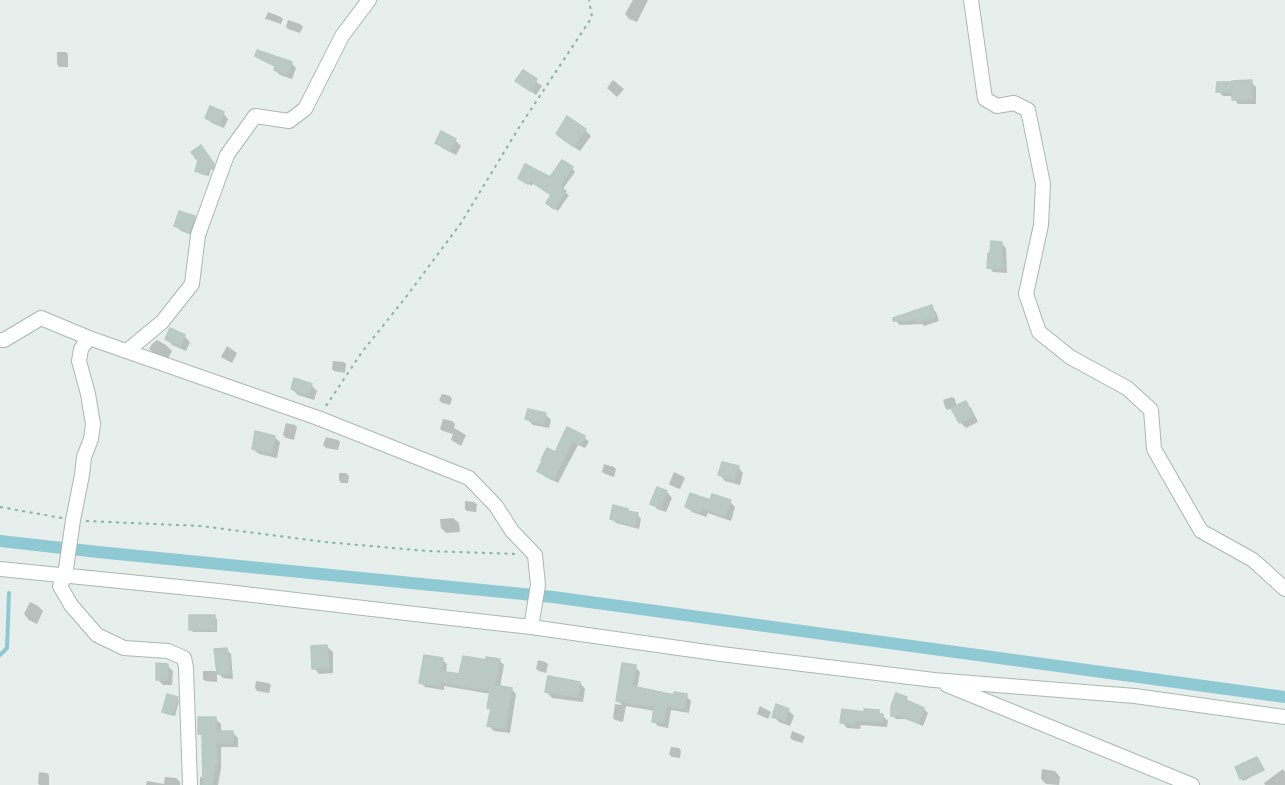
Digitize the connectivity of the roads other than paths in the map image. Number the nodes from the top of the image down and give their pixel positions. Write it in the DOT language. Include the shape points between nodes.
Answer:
graph roads {
  1 [pos="369,0"];
  2 [pos="971,0"];
  3 [pos="88,338"];
  4 [pos="0,340"];
  5 [pos="127,351"];
  6 [pos="0,569"];
  7 [pos="66,576"];
  8 [pos="1285,589"];
  9 [pos="532,621"];
  10 [pos="934,680"];
  11 [pos="1285,717"];
  12 [pos="190,785"];
  13 [pos="1192,785"];
  1 -- 5 [label="street" via="342,36 305,109 289,121 255,116 227,155 198,235 192,284 162,322"];
  2 -- 8 [label="street" via="985,99 997,106 1014,103 1028,110 1043,184 1041,225 1026,294 1039,332 1070,357 1127,388 1151,410 1154,449 1201,531 1253,560"];
  3 -- 4 [label="street" via="41,318"];
  3 -- 5 [label="street"];
  3 -- 7 [label="street" via="79,361 93,424 84,457"];
  5 -- 9 [label="street" via="318,418 469,478 535,555 538,585"];
  6 -- 7 [label="street"];
  7 -- 9 [label="street" via="394,612"];
  7 -- 12 [label="street" via="60,586 97,635 124,648 168,651 184,658"];
  9 -- 10 [label="street" via="721,654"];
  10 -- 11 [label="street" via="1135,696"];
  10 -- 13 [label="street"];
}
